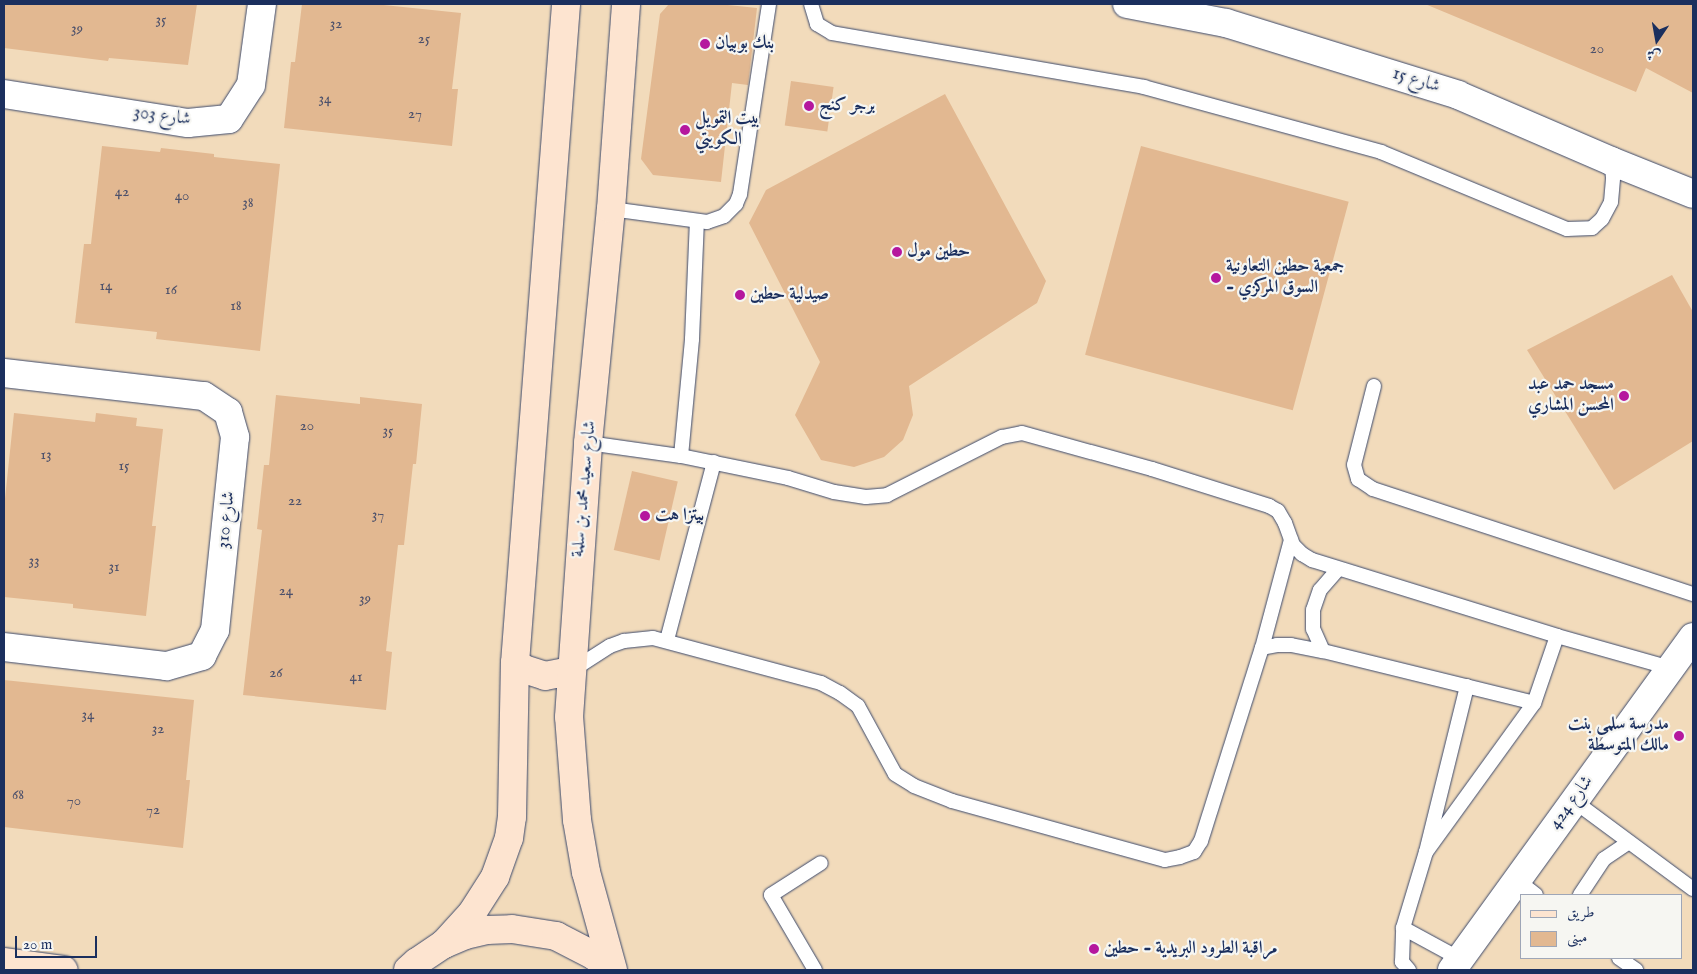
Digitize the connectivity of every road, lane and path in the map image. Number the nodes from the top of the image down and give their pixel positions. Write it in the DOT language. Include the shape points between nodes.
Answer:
graph roads {
  1 [pos="262,4"];
  2 [pos="566,4"];
  3 [pos="626,4"];
  4 [pos="769,4"];
  5 [pos="811,4"];
  6 [pos="1127,4"];
  7 [pos="1217,12"];
  8 [pos="4,94"];
  9 [pos="1611,161"];
  10 [pos="1693,194"];
  11 [pos="612,209"];
  12 [pos="697,222"];
  13 [pos="4,373"];
  14 [pos="1374,386"];
  15 [pos="588,442"];
  16 [pos="681,456"];
  17 [pos="714,462"];
  18 [pos="1291,540"];
  19 [pos="1338,569"];
  20 [pos="1693,594"];
  21 [pos="1556,636"];
  22 [pos="1693,637"];
  23 [pos="667,640"];
  24 [pos="4,647"];
  25 [pos="1262,648"];
  26 [pos="1323,651"];
  27 [pos="515,662"];
  28 [pos="1670,668"];
  29 [pos="571,671"];
  30 [pos="1467,686"];
  31 [pos="1534,703"];
  32 [pos="1574,801"];
  33 [pos="1628,842"];
  34 [pos="1426,852"];
  35 [pos="822,863"];
  36 [pos="1527,888"];
  37 [pos="1693,889"];
  38 [pos="1581,894"];
  39 [pos="1520,896"];
  40 [pos="1403,928"];
  41 [pos="444,944"];
  42 [pos="1620,959"];
  43 [pos="4,962"];
  44 [pos="1456,965"];
  45 [pos="412,966"];
  46 [pos="63,970"];
  47 [pos="390,970"];
  48 [pos="613,970"];
  49 [pos="815,970"];
  50 [pos="1409,970"];
  51 [pos="1636,970"];
  1 -- 8 [label="street, شارع 303" via="251,85 229,119 188,123"];
  2 -- 27 [label="street"];
  3 -- 11 [label="street, شارع سعيد محمد بن سلمة"];
  4 -- 12 [label="lane" via="740,194 736,204 724,216"];
  5 -- 9 [label="lane" via="817,24 832,33 1144,87 1381,152 1567,229 1592,228 1602,219 1611,202"];
  6 -- 7 [label="street, شارع 15"];
  7 -- 9 [label="street, شارع 15" via="1458,94"];
  9 -- 10 [label="street, شارع 15"];
  11 -- 12 [label="lane"];
  11 -- 15 [label="street, شارع سعيد محمد بن سلمة"];
  12 -- 16 [label="lane" via="692,339"];
  13 -- 24 [label="street, شارع 310" via="204,396 228,412 235,437 215,630 202,656 166,666"];
  14 -- 20 [label="lane" via="1354,465 1358,479 1373,489"];
  15 -- 16 [label="lane"];
  15 -- 29 [label="street, شارع سعيد محمد بن سلمة"];
  16 -- 17 [label="lane"];
  17 -- 18 [label="lane" via="866,497 887,495 1002,437 1022,433 1268,506 1278,511"];
  17 -- 23 [label="lane"];
  18 -- 19 [label="lane" via="1302,554"];
  18 -- 25 [label="lane"];
  19 -- 21 [label="lane"];
  19 -- 26 [label="lane" via="1320,590 1313,610 1313,630"];
  21 -- 28 [label="lane"];
  21 -- 31 [label="lane"];
  22 -- 28 [label="street, شارع 424"];
  23 -- 25 [label="lane" via="821,683 840,693 858,706 895,774 914,786 952,801 1165,860 1194,852 1201,841"];
  23 -- 29 [label="lane" via="624,641 610,646"];
  25 -- 26 [label="lane" via="1292,645"];
  26 -- 30 [label="lane"];
  27 -- 29 [label="street" via="545,676"];
  27 -- 41 [label="street" via="513,796 509,838 485,896"];
  28 -- 32 [label="street, شارع 424"];
  29 -- 48 [label="street, شارع سعيد محمد بن سلمة" via="570,743 577,820 586,872"];
  30 -- 31 [label="lane"];
  30 -- 34 [label="lane"];
  31 -- 34 [label="lane"];
  32 -- 33 [label="lane"];
  32 -- 36 [label="street, شارع 424"];
  33 -- 37 [label="lane"];
  33 -- 38 [label="lane" via="1604,859"];
  34 -- 40 [label="lane"];
  35 -- 49 [label="lane" via="771,895"];
  39 -- 44 [label="street, شارع 424"];
  40 -- 44 [label="lane"];
  40 -- 50 [label="lane" via="1402,962"];
  41 -- 45 [label="street"];
  41 -- 48 [label="street" via="487,930 533,930 576,944"];
  42 -- 51 [label="lane"];
  43 -- 46 [label="street"];
  45 -- 47 [label="street"];
}
